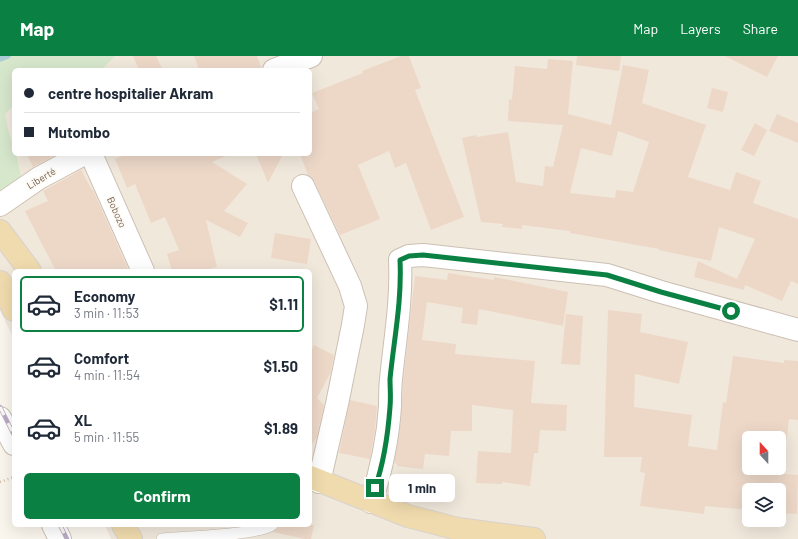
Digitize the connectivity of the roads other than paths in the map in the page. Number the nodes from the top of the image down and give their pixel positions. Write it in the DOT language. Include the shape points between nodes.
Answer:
graph roads {
  1 [pos="311,56"];
  2 [pos="279,68"];
  3 [pos="80,156"];
  4 [pos="92,156"];
  5 [pos="303,186"];
  6 [pos="0,205"];
  7 [pos="0,231"];
  8 [pos="28,269"];
  9 [pos="142,269"];
  10 [pos="0,282"];
  11 [pos="12,306"];
  12 [pos="798,330"];
  13 [pos="0,418"];
  14 [pos="12,440"];
  15 [pos="315,479"];
  16 [pos="371,502"];
  17 [pos="54,527"];
  18 [pos="124,527"];
  19 [pos="269,527"];
  20 [pos="60,539"];
  21 [pos="131,539"];
  22 [pos="162,539"];
  23 [pos="534,539"];
  1 -- 2 [label="street"];
  3 -- 6 [label="street, Liberté" via="39,178"];
  4 -- 9 [label="street, Bobozo"];
  5 -- 15 [label="street" via="350,286 356,306 337,404"];
  7 -- 8 [label="main road"];
  10 -- 11 [label="main road"];
  12 -- 16 [label="street" via="607,275 423,255 409,256 400,260 401,285 387,434 380,475"];
  13 -- 14 [label="street"];
  15 -- 16 [label="main road"];
  16 -- 23 [label="main road" via="408,516 458,529"];
  17 -- 20 [label="street"];
  18 -- 21 [label="main road"];
  19 -- 22 [label="lane" via="254,531"];
}
